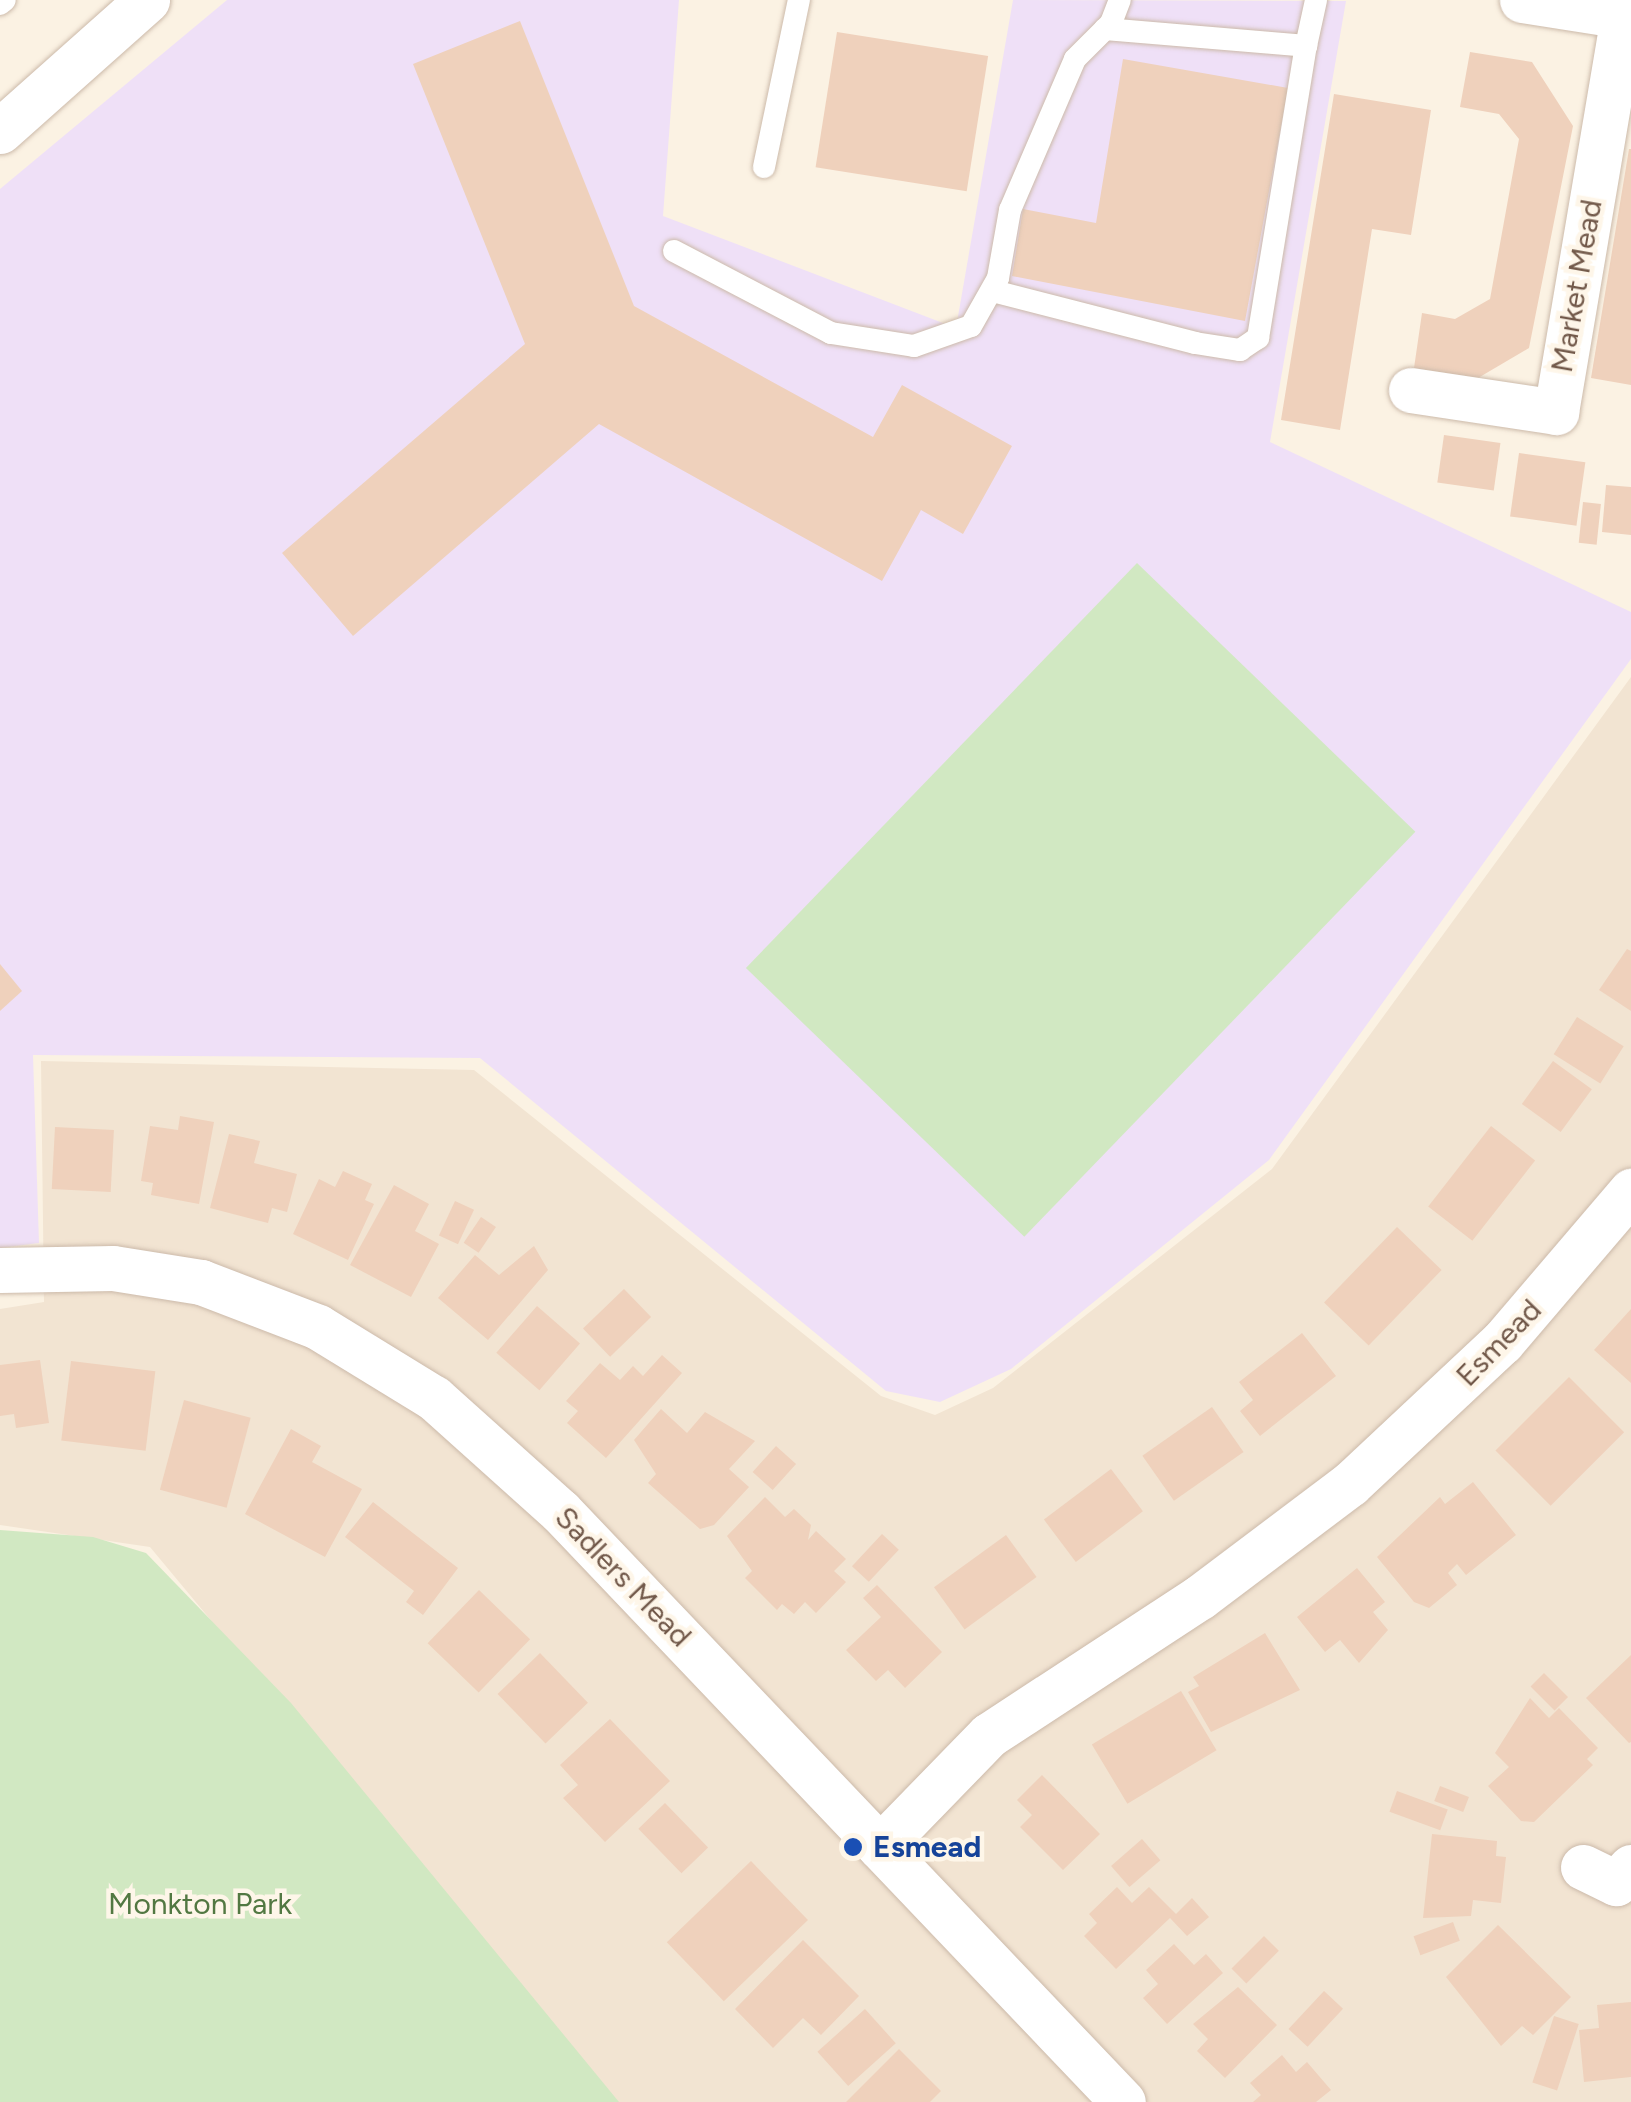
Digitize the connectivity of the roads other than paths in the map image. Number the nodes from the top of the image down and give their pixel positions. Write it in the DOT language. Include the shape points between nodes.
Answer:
graph roads {
  1 [pos="147,0"];
  2 [pos="799,0"];
  3 [pos="1120,0"];
  4 [pos="1316,0"];
  5 [pos="1522,0"];
  6 [pos="1627,16"];
  7 [pos="1105,29"];
  8 [pos="1306,46"];
  9 [pos="0,130"];
  10 [pos="764,167"];
  11 [pos="674,252"];
  12 [pos="993,292"];
  13 [pos="1411,390"];
  14 [pos="1631,1191"];
  15 [pos="0,1270"];
  16 [pos="880,1847"];
  17 [pos="1123,2102"];
  1 -- 9 [label="street"];
  2 -- 10 [label="lane"];
  3 -- 7 [label="lane"];
  4 -- 8 [label="lane"];
  5 -- 6 [label="street"];
  6 -- 13 [label="street, Market Mead" via="1556,412"];
  7 -- 8 [label="lane"];
  7 -- 12 [label="lane" via="1074,59 1010,210"];
  8 -- 12 [label="lane" via="1258,338 1240,350 1195,343"];
  11 -- 12 [label="lane" via="831,334 871,342 949,338 971,326"];
  14 -- 16 [label="street, Esmead" via="1502,1342 1350,1484 1200,1597 989,1735"];
  15 -- 16 [label="street, Sadlers Mead" via="113,1268 201,1282 285,1312 398,1373 560,1510"];
  16 -- 17 [label="street, Sadlers Mead"];
}
